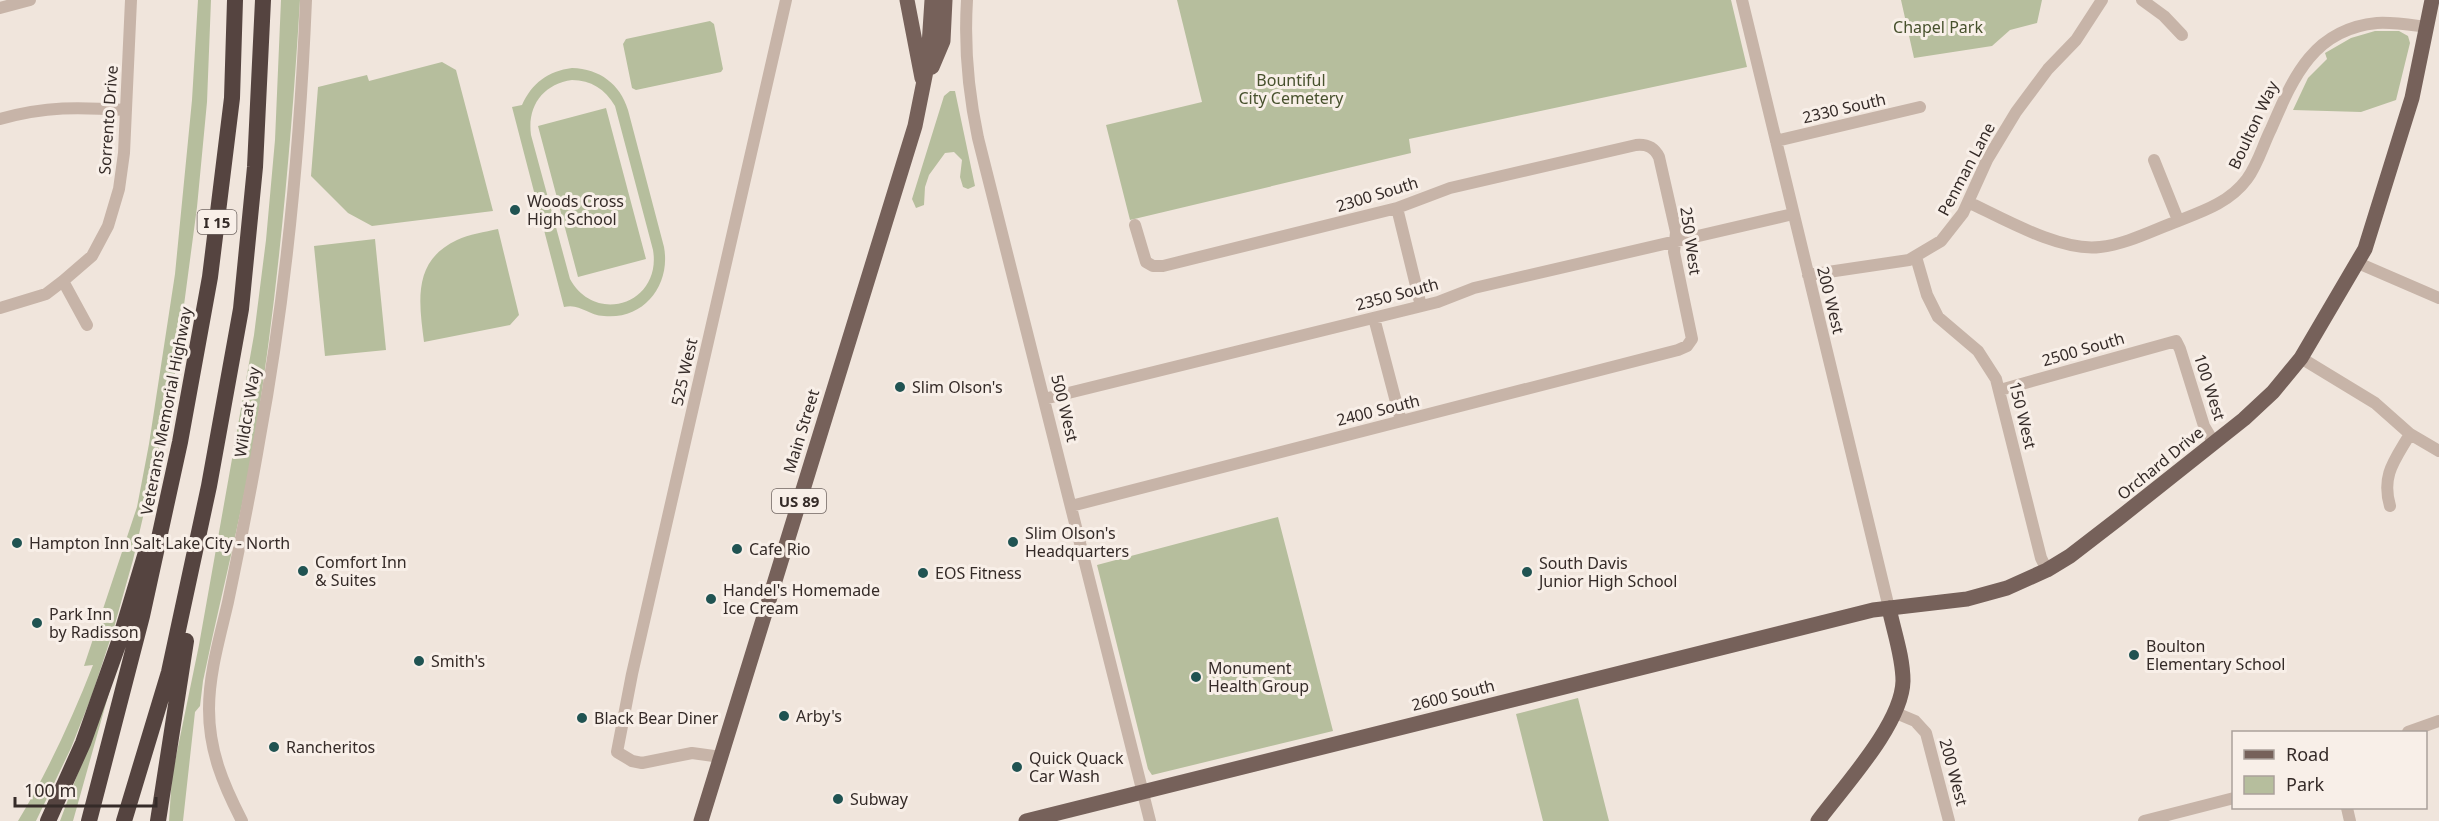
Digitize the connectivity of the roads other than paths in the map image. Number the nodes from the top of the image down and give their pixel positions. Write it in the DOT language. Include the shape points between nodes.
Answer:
graph roads {
  1 [pos="30,0"];
  2 [pos="131,0"];
  3 [pos="235,0"];
  4 [pos="263,0"];
  5 [pos="306,0"];
  6 [pos="786,0"];
  7 [pos="907,0"];
  8 [pos="932,0"];
  9 [pos="945,0"];
  10 [pos="967,0"];
  11 [pos="1742,0"];
  12 [pos="2102,0"];
  13 [pos="2142,0"];
  14 [pos="2432,0"];
  15 [pos="0,8"];
  16 [pos="2427,27"];
  17 [pos="2182,35"];
  18 [pos="924,87"];
  19 [pos="1920,107"];
  20 [pos="126,110"];
  21 [pos="0,119"];
  22 [pos="1776,141"];
  23 [pos="1650,147"];
  24 [pos="2154,160"];
  25 [pos="1968,202"];
  26 [pos="1397,208"];
  27 [pos="1793,214"];
  28 [pos="2178,220"];
  29 [pos="1135,225"];
  30 [pos="1675,241"];
  31 [pos="1916,257"];
  32 [pos="2358,263"];
  33 [pos="1808,275"];
  34 [pos="63,281"];
  35 [pos="2439,298"];
  36 [pos="1421,306"];
  37 [pos="0,308"];
  38 [pos="1374,318"];
  39 [pos="87,325"];
  40 [pos="2176,341"];
  41 [pos="1691,343"];
  42 [pos="2301,358"];
  43 [pos="2000,390"];
  44 [pos="1044,399"];
  45 [pos="1401,421"];
  46 [pos="2410,434"];
  47 [pos="180,442"];
  48 [pos="2214,443"];
  49 [pos="2439,451"];
  50 [pos="210,486"];
  51 [pos="1071,506"];
  52 [pos="2390,506"];
  53 [pos="2048,570"];
  54 [pos="1888,608"];
  55 [pos="1896,713"];
  56 [pos="2439,721"];
  57 [pos="2411,731"];
  58 [pos="721,757"];
  59 [pos="1143,792"];
  60 [pos="2232,799"];
  61 [pos="48,821"];
  62 [pos="89,821"];
  63 [pos="124,821"];
  64 [pos="158,821"];
  65 [pos="242,821"];
  66 [pos="701,821"];
  67 [pos="1026,821"];
  68 [pos="1150,821"];
  69 [pos="1818,821"];
  70 [pos="1949,821"];
  71 [pos="2144,821"];
  1 -- 15 [label="street"];
  2 -- 20 [label="street, Sorrento Drive"];
  3 -- 47 [label="highway, Veterans Memorial Highway / I 15" via="232,98 210,277"];
  4 -- 50 [label="highway, I 15" via="255,167 241,309"];
  5 -- 65 [label="street, Wildcat Way" via="296,154 278,322 243,534 209,701 216,762"];
  6 -- 58 [label="street, 525 West" via="629,684 617,752 642,763 692,753"];
  7 -- 18 [label="main road"];
  8 -- 18 [label="main road, US 89"];
  9 -- 18 [label="main road" via="943,41"];
  10 -- 44 [label="street, 500 West" via="965,44 973,114"];
  11 -- 22 [label="street, 200 West"];
  12 -- 25 [label="street, Penman Lane" via="2076,40 2048,69 2011,119"];
  13 -- 17 [label="street"];
  14 -- 16 [label="main road, Orchard Drive"];
  16 -- 28 [label="street, Boulton Way" via="2368,24 2338,35 2320,47 2295,75 2242,186 2218,204"];
  16 -- 32 [label="main road, Orchard Drive" via="2403,129 2378,213"];
  18 -- 58 [label="main road, Main Street / US 89" via="906,158"];
  19 -- 22 [label="street, 2330 South"];
  20 -- 21 [label="street" via="68,107 27,111"];
  20 -- 34 [label="street, Sorrento Drive" via="119,189 108,226 92,256"];
  22 -- 27 [label="street, 200 West"];
  23 -- 26 [label="street, 2300 South" via="1636,145 1450,188"];
  23 -- 30 [label="street, 250 West" via="1659,158"];
  24 -- 28 [label="street"];
  25 -- 28 [label="street, Boulton Way" via="2059,243 2080,248 2113,245"];
  25 -- 31 [label="street, Penman Lane" via="1950,232"];
  26 -- 29 [label="street, 2300 South" via="1163,266 1149,265 1144,259"];
  26 -- 36 [label="street"];
  27 -- 30 [label="street, 2350 South"];
  27 -- 33 [label="street, 200 West"];
  30 -- 36 [label="street, 2350 South" via="1467,289"];
  30 -- 41 [label="street, 250 West"];
  31 -- 33 [label="street, Penman Lane"];
  31 -- 43 [label="street, 150 West" via="1927,296 1938,317 1978,351 1992,369"];
  32 -- 35 [label="street"];
  32 -- 42 [label="main road, Orchard Drive"];
  33 -- 54 [label="street, 200 West"];
  34 -- 37 [label="street, Sorrento Drive" via="46,294"];
  34 -- 39 [label="street"];
  36 -- 38 [label="street, 2350 South"];
  38 -- 44 [label="street, 2350 South"];
  38 -- 45 [label="street"];
  40 -- 43 [label="street, 2500 South"];
  40 -- 48 [label="street, 100 West" via="2204,426"];
  41 -- 45 [label="street, 2400 South" via="1678,350"];
  42 -- 46 [label="street" via="2375,403"];
  42 -- 48 [label="main road, Orchard Drive" via="2273,392"];
  43 -- 53 [label="street, 150 West" via="2041,558"];
  44 -- 51 [label="street, 500 West"];
  45 -- 51 [label="street, 2400 South"];
  46 -- 49 [label="street"];
  46 -- 52 [label="street" via="2387,477"];
  47 -- 61 [label="highway" via="119,642 83,743"];
  47 -- 62 [label="highway, Veterans Memorial Highway / I 15" via="142,616"];
  48 -- 53 [label="main road, Orchard Drive"];
  50 -- 63 [label="highway, I 15" via="169,672"];
  50 -- 64 [label="highway"];
  51 -- 59 [label="street, 500 West"];
  53 -- 54 [label="main road, Orchard Drive" via="1988,594"];
  54 -- 55 [label="main road" via="1902,671 1902,693"];
  54 -- 59 [label="main road, 2600 South"];
  55 -- 69 [label="main road"];
  55 -- 70 [label="street, 200 West" via="1916,721 1926,733"];
  56 -- 57 [label="street"];
  58 -- 66 [label="main road, Main Street / US 89"];
  59 -- 67 [label="main road, 2600 South"];
  59 -- 68 [label="street, 500 West"];
  60 -- 71 [label="street"];
}
